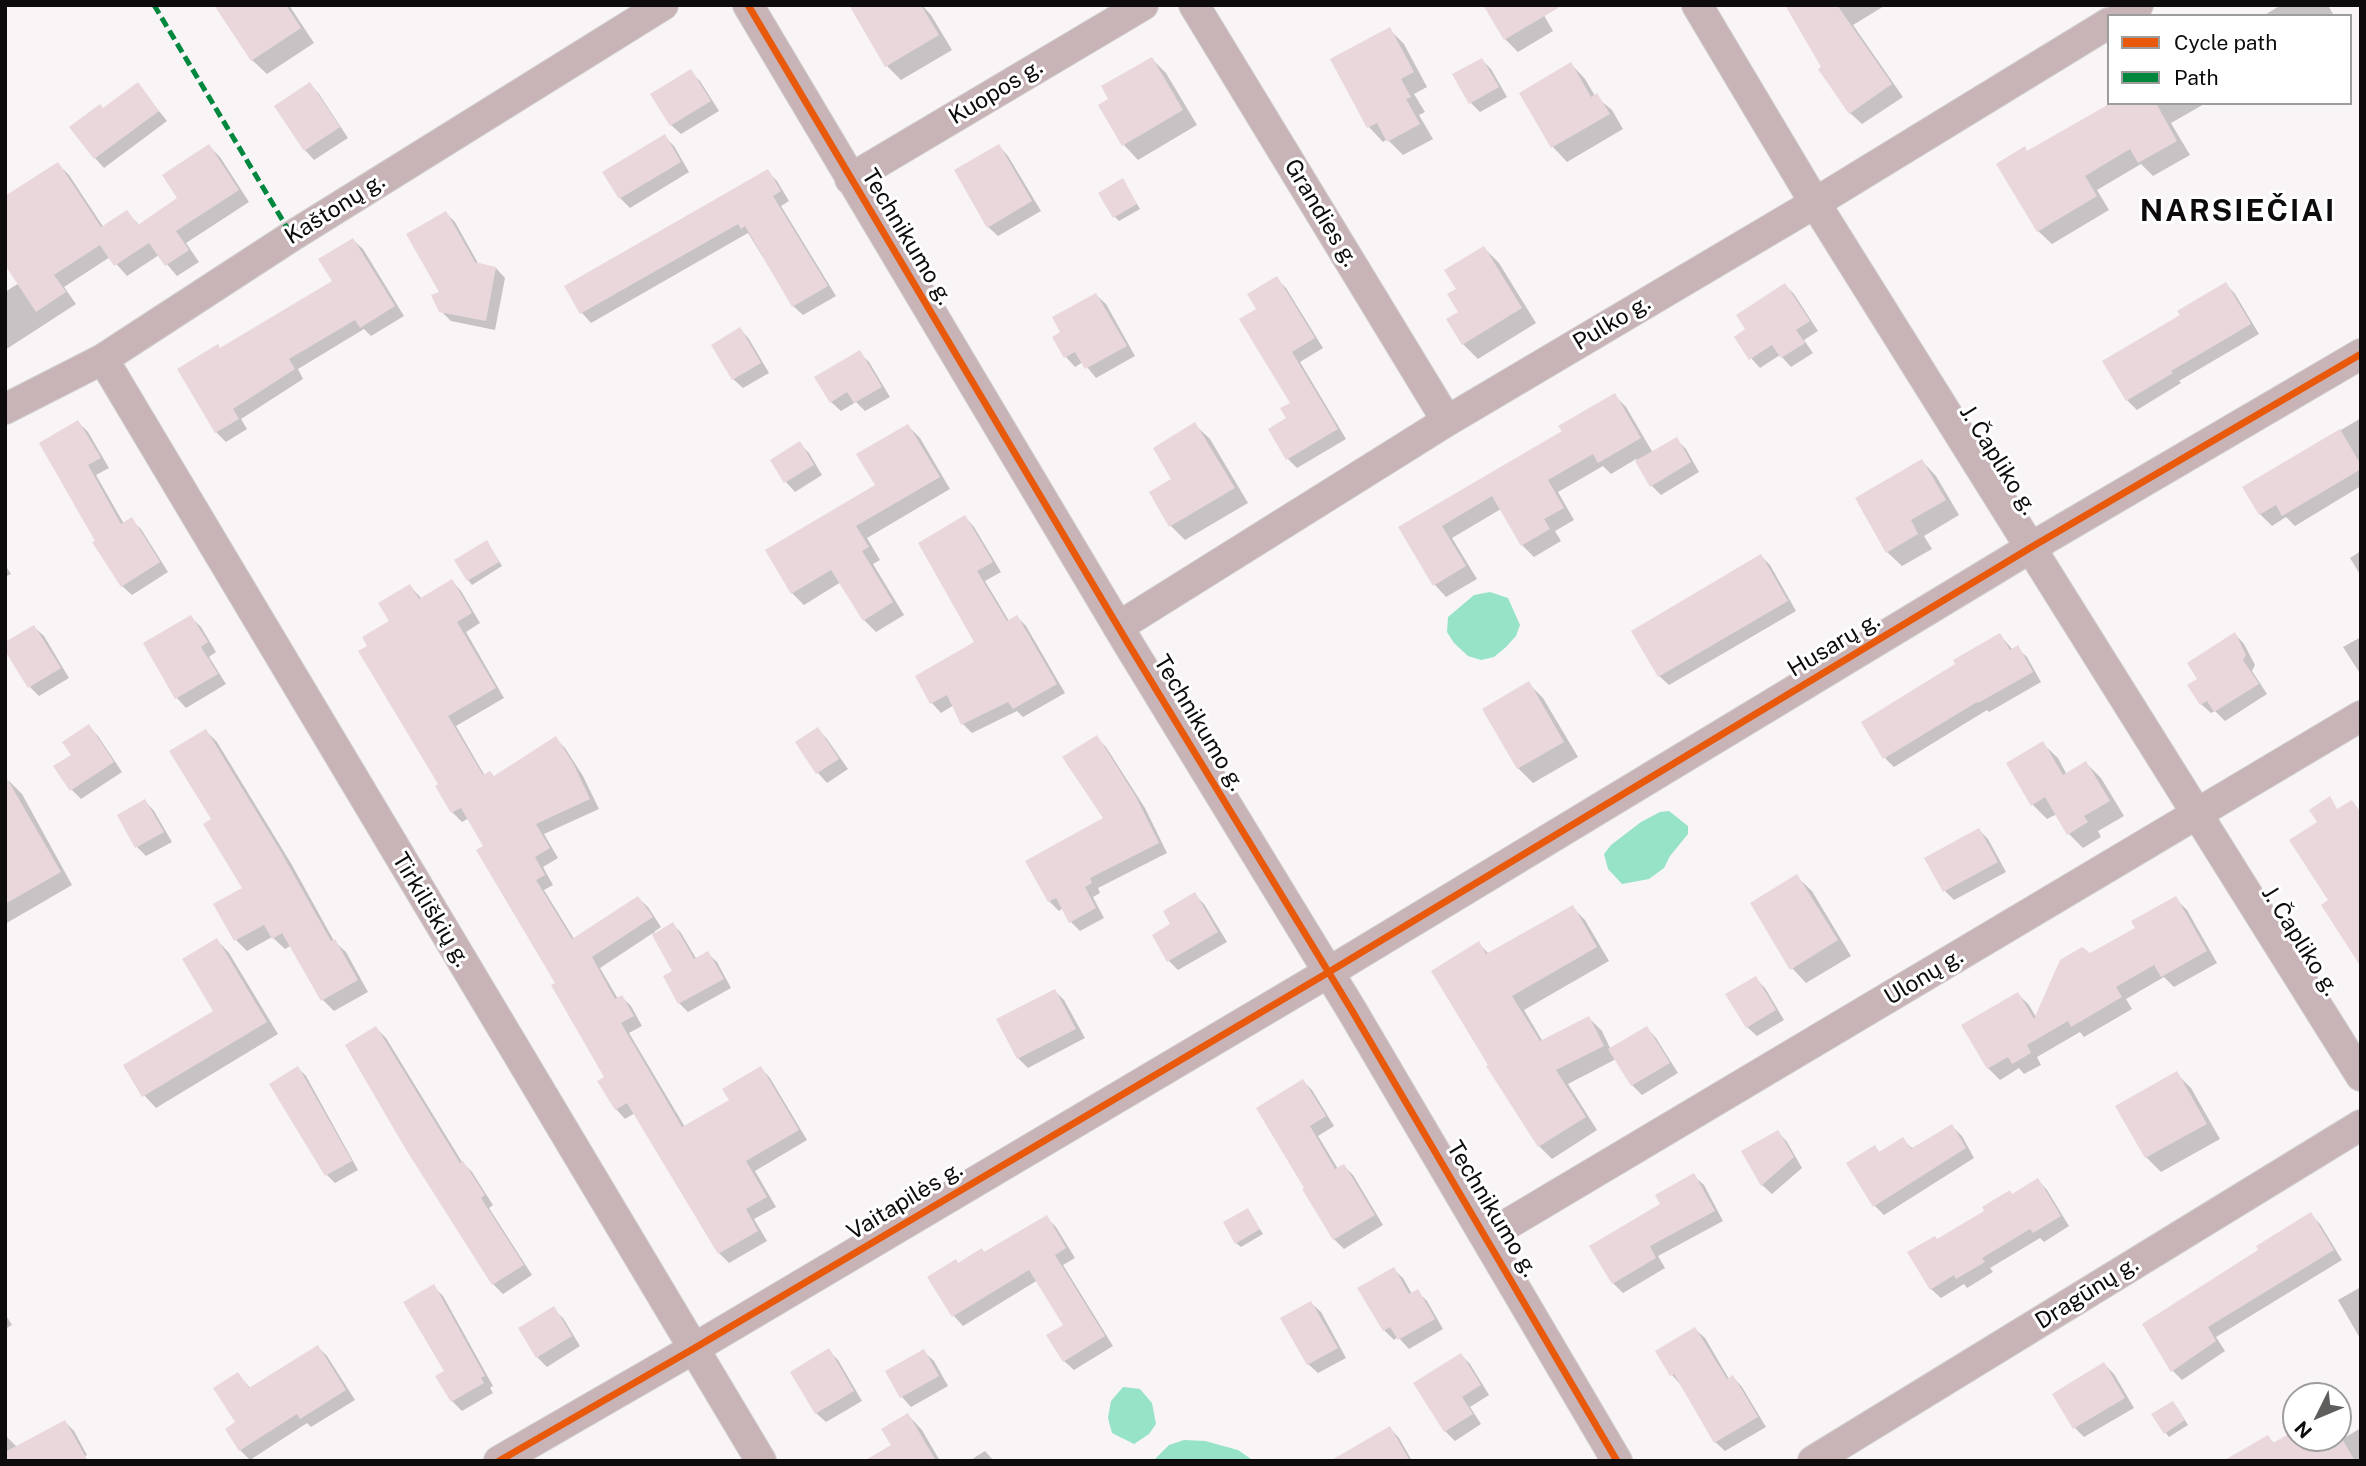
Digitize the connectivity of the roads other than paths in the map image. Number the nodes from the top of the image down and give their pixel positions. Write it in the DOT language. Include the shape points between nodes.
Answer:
graph roads {
  1 [pos="663,5"];
  2 [pos="748,5"];
  3 [pos="1143,5"];
  4 [pos="1194,5"];
  5 [pos="1697,5"];
  6 [pos="2107,24"];
  7 [pos="850,178"];
  8 [pos="1815,203"];
  9 [pos="2361,354"];
  10 [pos="103,359"];
  11 [pos="5,409"];
  12 [pos="1447,421"];
  13 [pos="2030,548"];
  14 [pos="1118,627"];
  15 [pos="2361,716"];
  16 [pos="2198,814"];
  17 [pos="1329,972"];
  18 [pos="2361,1076"];
  19 [pos="2361,1125"];
  20 [pos="1486,1237"];
  21 [pos="693,1349"];
  22 [pos="499,1461"];
  23 [pos="761,1461"];
  24 [pos="1617,1461"];
  25 [pos="1813,1461"];
  1 -- 10 [label="street, Kaštonų g."];
  2 -- 7 [label="street, Technikumo g."];
  3 -- 7 [label="street, Kuopos g."];
  4 -- 12 [label="street, Grandies g."];
  5 -- 8 [label="street, J. Čapliko g."];
  6 -- 8 [label="street, Pulko g."];
  7 -- 14 [label="street, Technikumo g."];
  8 -- 12 [label="street, Pulko g."];
  8 -- 13 [label="street, J. Čapliko g."];
  9 -- 13 [label="street, Husarų g."];
  10 -- 11 [label="street, Kaštonų g."];
  10 -- 21 [label="street, Tirkiliškių g."];
  12 -- 14 [label="street, Pulko g."];
  13 -- 16 [label="street, J. Čapliko g."];
  13 -- 17 [label="street, Husarų g."];
  14 -- 17 [label="street, Technikumo g."];
  15 -- 16 [label="street, Ulonų g."];
  16 -- 18 [label="street, J. Čapliko g."];
  16 -- 20 [label="street, Ulonų g."];
  17 -- 20 [label="street, Technikumo g."];
  17 -- 21 [label="street, Vaitapilės g."];
  19 -- 25 [label="street, Dragūnų g."];
  20 -- 24 [label="street, Technikumo g."];
  21 -- 22 [label="street, Vaitapilės g."];
  21 -- 23 [label="street, Tirkiliškių g."];
}
